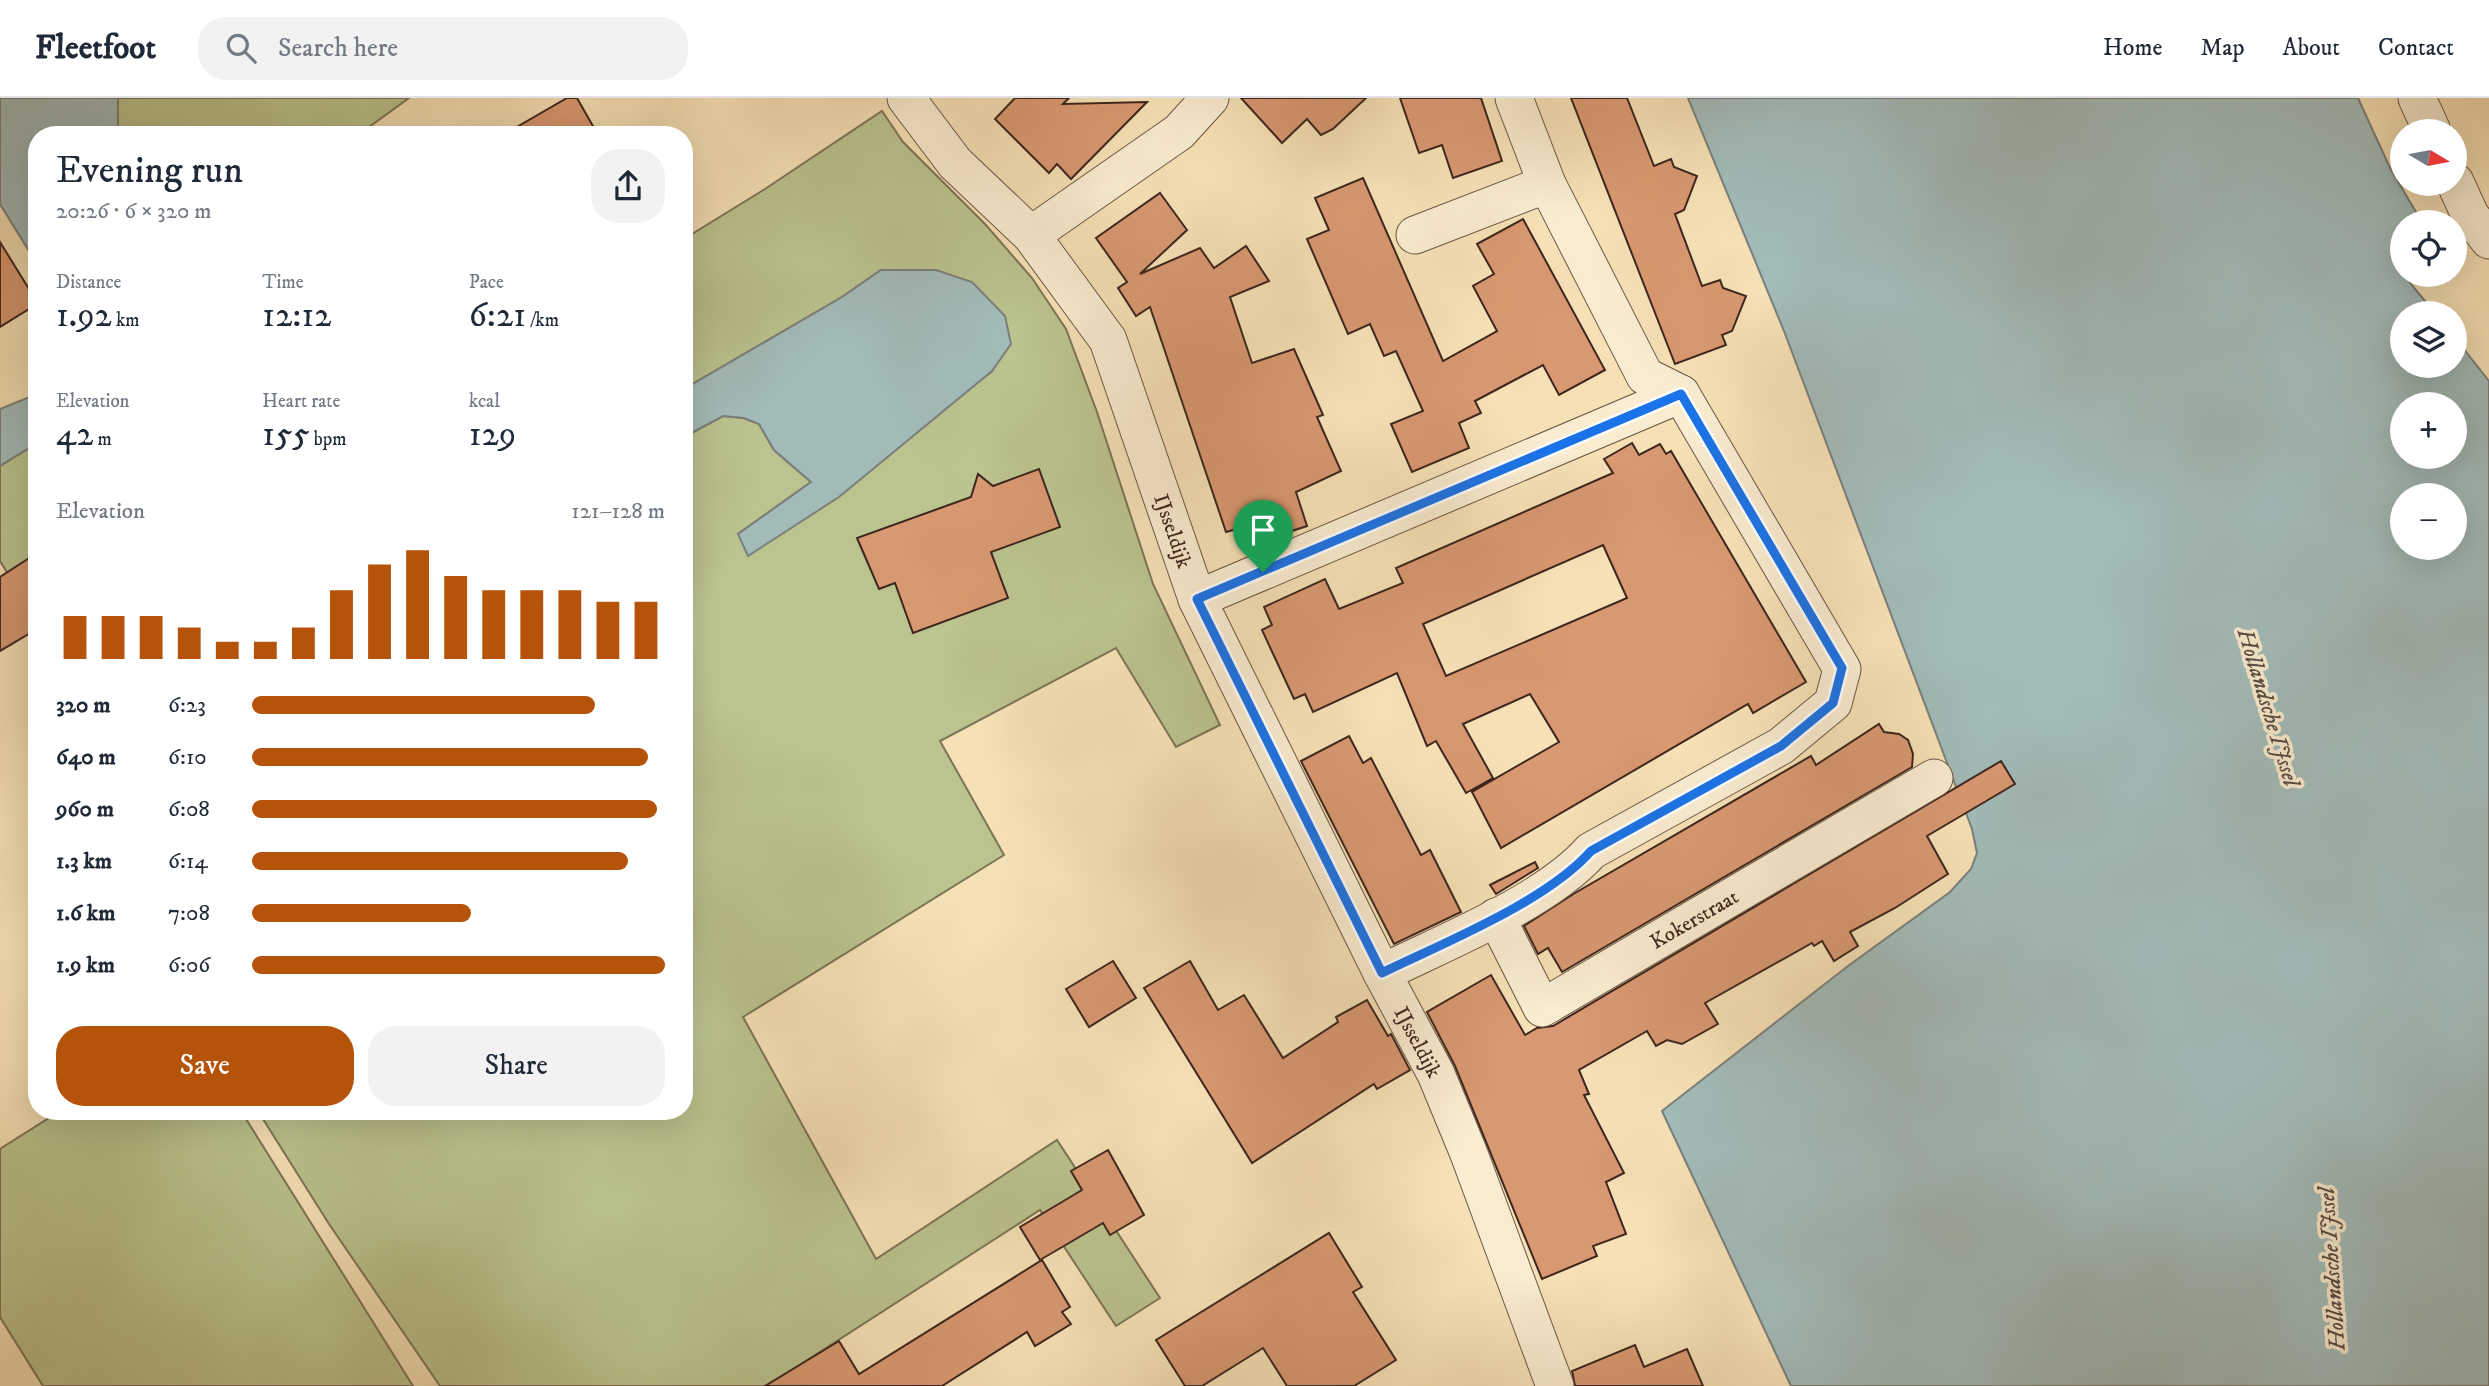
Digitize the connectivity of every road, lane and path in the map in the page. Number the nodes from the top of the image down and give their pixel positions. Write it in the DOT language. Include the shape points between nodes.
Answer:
graph roads {
  1 [pos="906,98"];
  2 [pos="1210,98"];
  3 [pos="1514,98"];
  4 [pos="2417,98"];
  5 [pos="2427,119"];
  6 [pos="1547,184"];
  7 [pos="2461,196"];
  8 [pos="1031,235"];
  9 [pos="1415,235"];
  10 [pos="2489,240"];
  11 [pos="1681,394"];
  12 [pos="1197,599"];
  13 [pos="1934,778"];
  14 [pos="1496,917"];
  15 [pos="1382,973"];
  16 [pos="1555,1386"];
  1 -- 8 [label="street, IJsseldijk" via="955,163"];
  2 -- 8 [label="street" via="1179,132"];
  3 -- 6 [label="street"];
  4 -- 5 [label="street"];
  6 -- 9 [label="street"];
  6 -- 11 [label="street" via="1645,376"];
  7 -- 10 [label="street"];
  8 -- 12 [label="street, IJsseldijk" via="1108,340"];
  11 -- 12 [label="street"];
  11 -- 14 [label="street" via="1842,668 1833,703 1781,746 1591,851 1575,869"];
  12 -- 15 [label="street, IJsseldijk"];
  13 -- 14 [label="street, Kokerstraat" via="1542,1008"];
  14 -- 15 [label="street"];
  15 -- 16 [label="street, IJsseldijk" via="1436,1074"];
}
